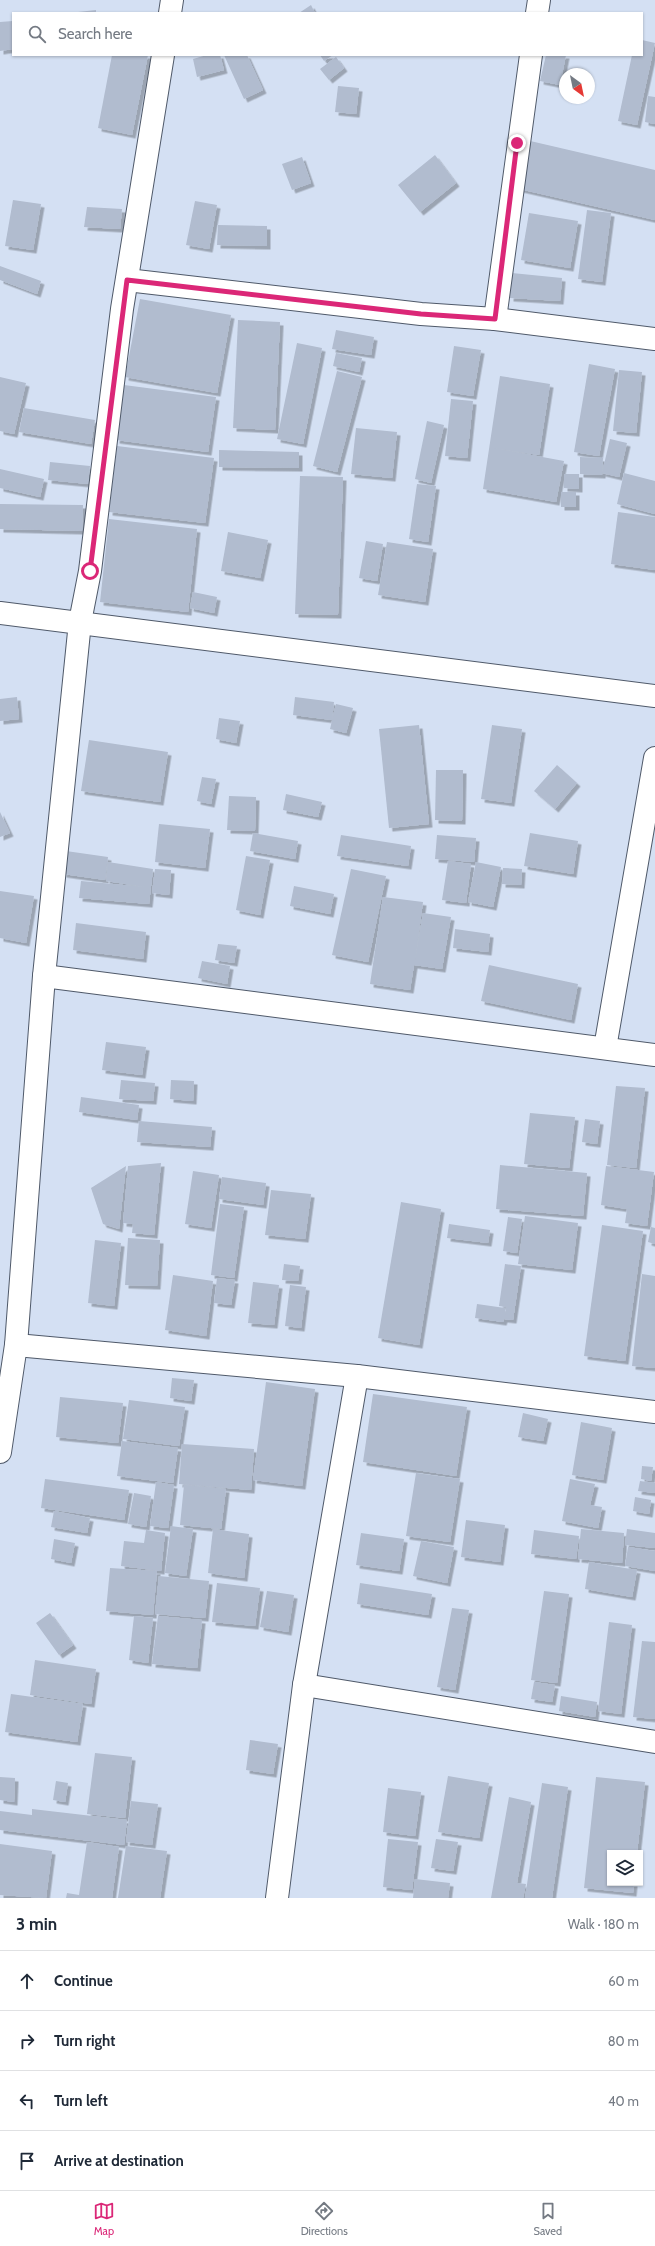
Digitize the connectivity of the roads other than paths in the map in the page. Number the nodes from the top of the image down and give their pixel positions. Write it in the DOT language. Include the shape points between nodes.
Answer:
graph roads {
  1 [pos="172,0"];
  2 [pos="539,0"];
  3 [pos="170,12"];
  4 [pos="537,12"];
  5 [pos="163,56"];
  6 [pos="531,56"];
  7 [pos="127,280"];
  8 [pos="495,319"];
  9 [pos="655,339"];
  10 [pos="0,613"];
  11 [pos="80,622"];
  12 [pos="655,696"];
  13 [pos="655,758"];
  14 [pos="44,976"];
  15 [pos="605,1048"];
  16 [pos="655,1055"];
  17 [pos="16,1345"];
  18 [pos="357,1376"];
  19 [pos="655,1412"];
  20 [pos="0,1452"];
  21 [pos="304,1685"];
  22 [pos="655,1742"];
  23 [pos="277,1898"];
  1 -- 3 [label="street"];
  2 -- 4 [label="street"];
  5 -- 7 [label="street"];
  6 -- 8 [label="street"];
  7 -- 8 [label="street" via="421,314"];
  7 -- 11 [label="street" via="90,571"];
  8 -- 9 [label="street"];
  10 -- 11 [label="street"];
  11 -- 12 [label="street"];
  11 -- 14 [label="street"];
  13 -- 15 [label="street"];
  14 -- 15 [label="street"];
  14 -- 17 [label="street"];
  15 -- 16 [label="street"];
  17 -- 18 [label="street"];
  17 -- 20 [label="street"];
  18 -- 19 [label="street"];
  18 -- 21 [label="street"];
  21 -- 22 [label="street"];
  21 -- 23 [label="street"];
}
